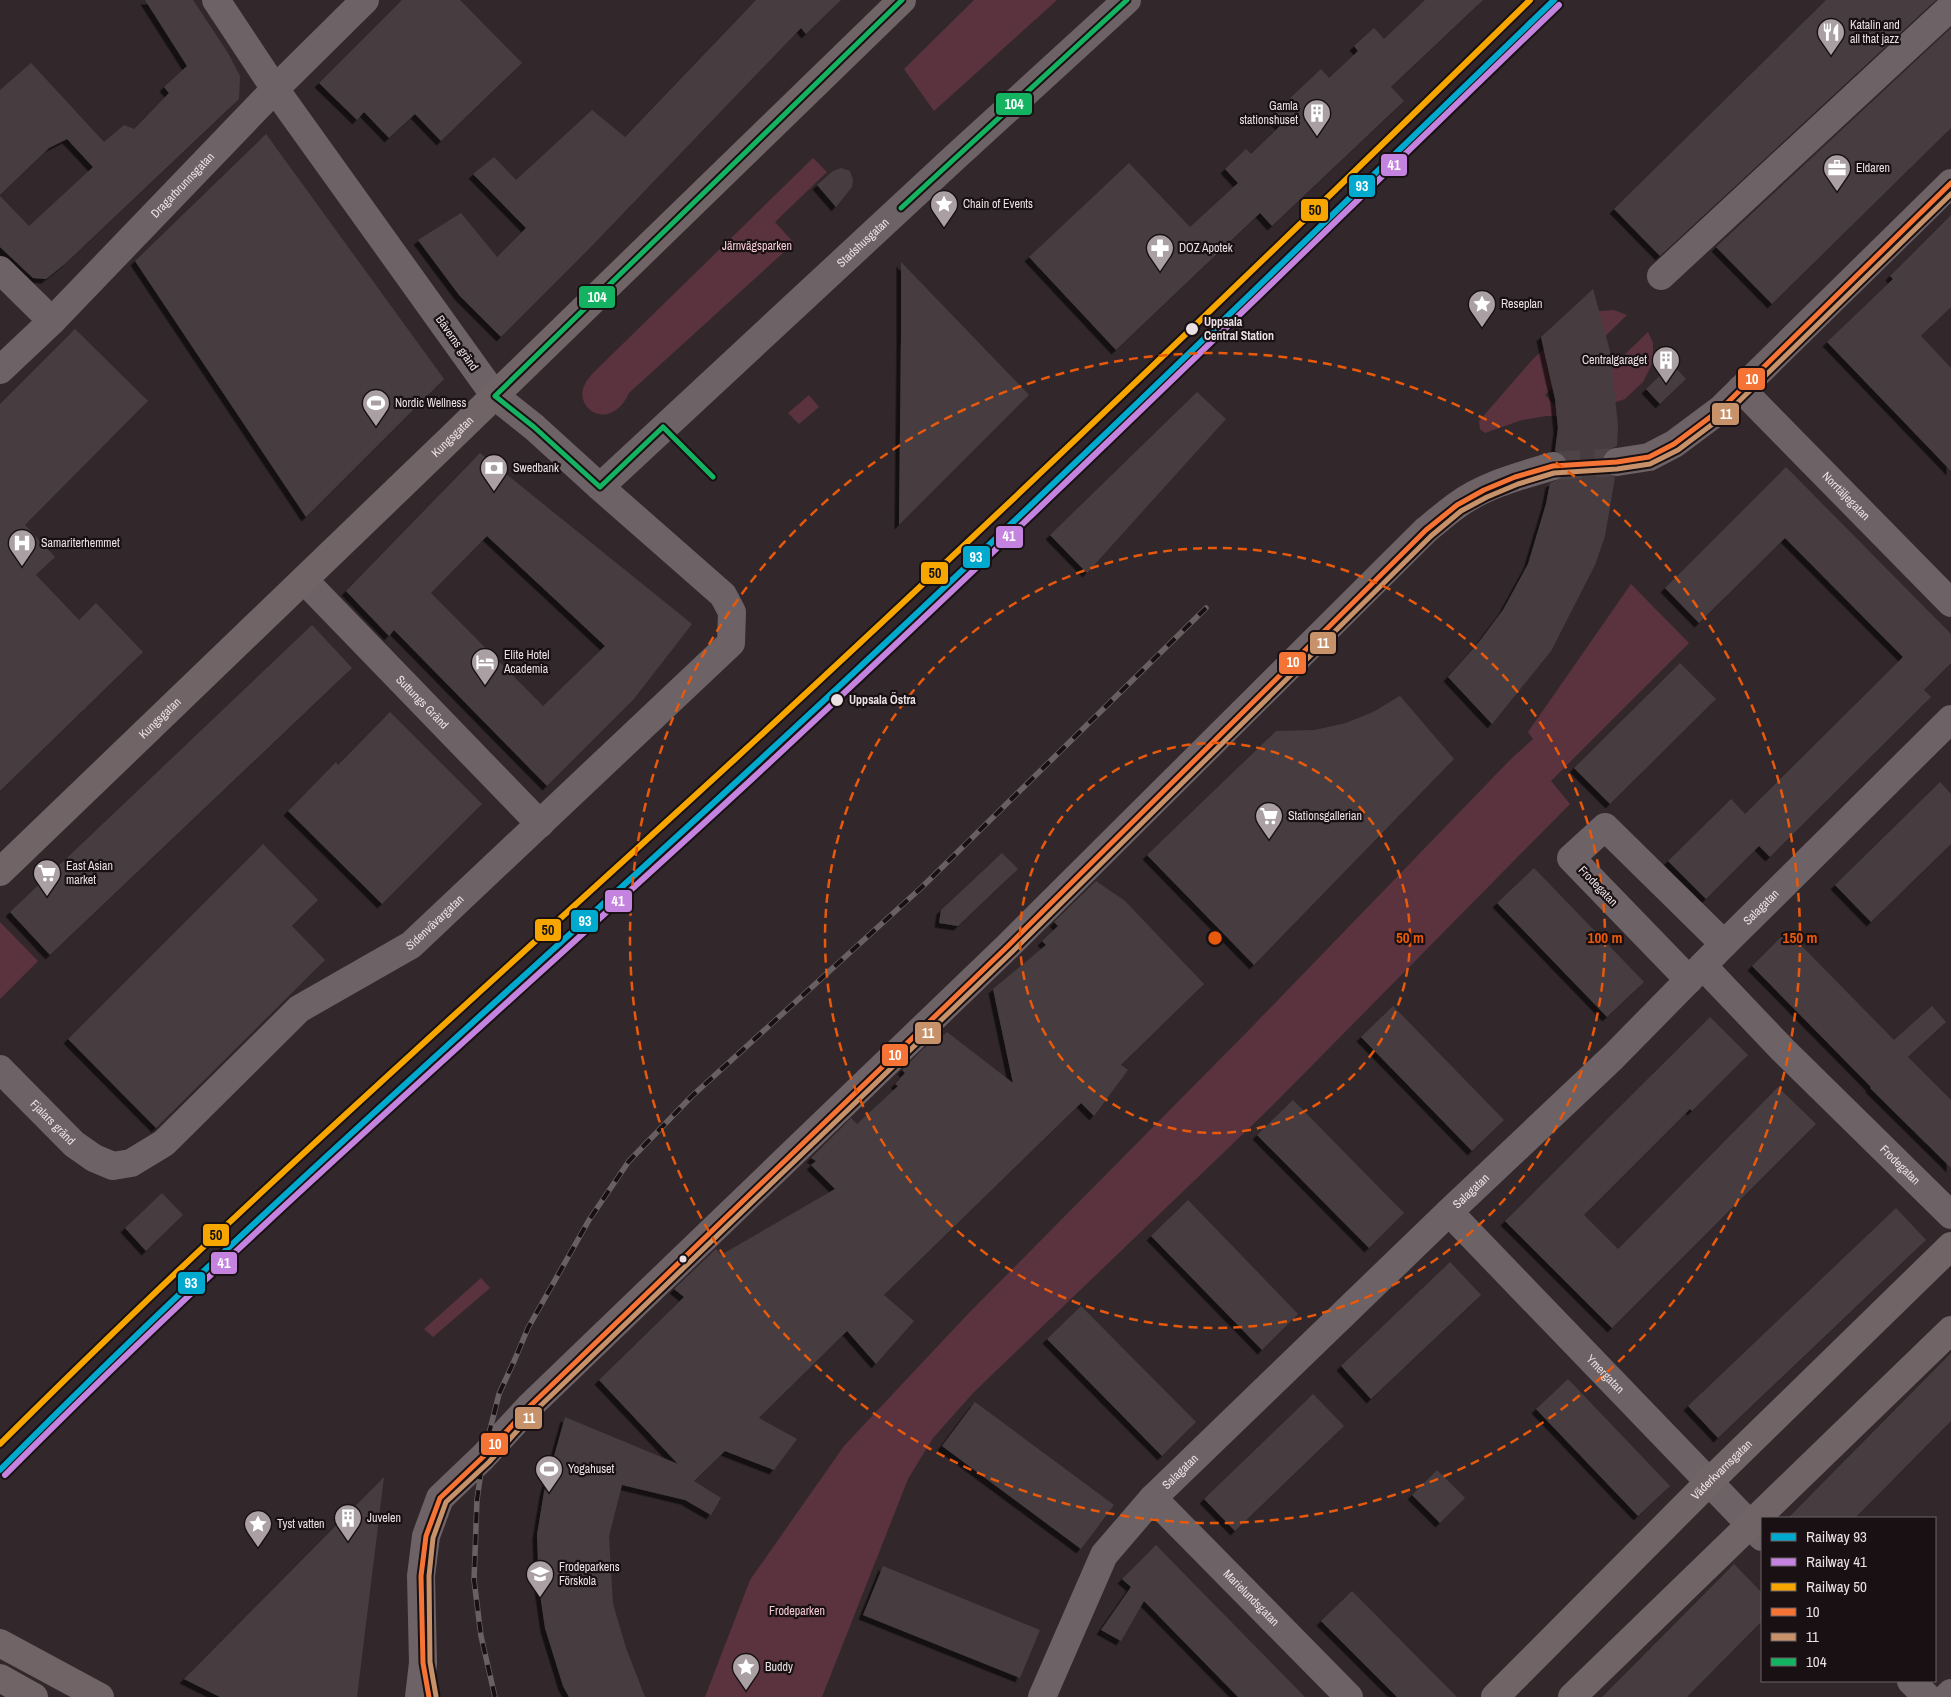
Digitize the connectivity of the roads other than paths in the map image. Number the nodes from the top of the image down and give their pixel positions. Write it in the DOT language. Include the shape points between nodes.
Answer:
graph roads {
  1 [pos="216,0"];
  2 [pos="365,0"];
  3 [pos="902,0"];
  4 [pos="1127,0"];
  5 [pos="1951,7"];
  6 [pos="276,89"];
  7 [pos="1951,182"];
  8 [pos="0,270"];
  9 [pos="1661,276"];
  10 [pos="52,321"];
  11 [pos="0,370"];
  12 [pos="1741,389"];
  13 [pos="495,396"];
  14 [pos="1617,462"];
  15 [pos="1553,466"];
  16 [pos="600,487"];
  17 [pos="304,580"];
  18 [pos="1951,603"];
  19 [pos="731,643"];
  20 [pos="1951,719"];
  21 [pos="540,824"];
  22 [pos="0,872"];
  23 [pos="1724,944"];
  24 [pos="1696,973"];
  25 [pos="0,1069"];
  26 [pos="113,1166"];
  27 [pos="1449,1212"];
  28 [pos="1951,1215"];
  29 [pos="1951,1246"];
  30 [pos="1951,1330"];
  31 [pos="1709,1482"];
  32 [pos="1153,1498"];
  33 [pos="1769,1517"];
  34 [pos="1756,1530"];
  35 [pos="0,1643"];
  36 [pos="423,1663"];
  37 [pos="0,1678"];
  38 [pos="1912,1682"];
  39 [pos="1951,1693"];
  40 [pos="34,1697"];
  41 [pos="100,1697"];
  42 [pos="419,1697"];
  43 [pos="429,1697"];
  44 [pos="1042,1697"];
  45 [pos="1349,1697"];
  46 [pos="1495,1697"];
  47 [pos="1572,1697"];
  48 [pos="1927,1697"];
  49 [pos="1947,1697"];
  1 -- 6 [label="street, Bäverns gränd"];
  2 -- 6 [label="street, Dragarbrunnsgatan"];
  3 -- 13 [label="main road, Kungsgatan"];
  4 -- 16 [label="street, Stadshusgatan"];
  5 -- 9 [label="street"];
  6 -- 10 [label="street, Dragarbrunnsgatan"];
  6 -- 13 [label="street, Bäverns gränd"];
  7 -- 12 [label="street"];
  8 -- 10 [label="street"];
  10 -- 11 [label="street, Dragarbrunnsgatan"];
  12 -- 14 [label="street" via="1721,409 1674,444 1649,457"];
  12 -- 18 [label="street, Norrtäljegatan"];
  13 -- 16 [label="street, Bäverns gränd"];
  13 -- 17 [label="main road, Kungsgatan"];
  15 -- 36 [label="street" via="1484,490 1457,505 1426,530 1035,919 544,1393 440,1498 426,1536 421,1576"];
  16 -- 19 [label="street, Bäverns gränd" via="722,595 732,612"];
  17 -- 21 [label="street, Suttungs Gränd"];
  17 -- 22 [label="main road, Kungsgatan"];
  19 -- 21 [label="street, Sidenvävargatan"];
  20 -- 23 [label="street, Salagatan"];
  21 -- 26 [label="street, Sidenvävargatan" via="411,944 299,1009 164,1143 131,1163"];
  23 -- 24 [label="street, Salagatan"];
  23 -- 24 [label="street, Frodegatan" via="1605,827 1571,858"];
  24 -- 27 [label="street, Salagatan" via="1613,1058"];
  24 -- 28 [label="street, Frodegatan" via="1782,1049"];
  25 -- 26 [label="street, Fjalars gränd" via="74,1144"];
  27 -- 31 [label="street, Ymergatan"];
  27 -- 32 [label="street, Salagatan"];
  29 -- 31 [label="main road, Väderkvarnsgatan"];
  30 -- 33 [label="main road"];
  31 -- 34 [label="street, Ymergatan"];
  31 -- 46 [label="main road, Väderkvarnsgatan"];
  32 -- 44 [label="street, Salagatan" via="1104,1555"];
  32 -- 45 [label="street, Marielundsgatan"];
  34 -- 47 [label="main road"];
  35 -- 41 [label="main road"];
  36 -- 42 [label="street"];
  36 -- 43 [label="street"];
  37 -- 40 [label="main road"];
  38 -- 48 [label="street"];
  39 -- 49 [label="street"];
}
